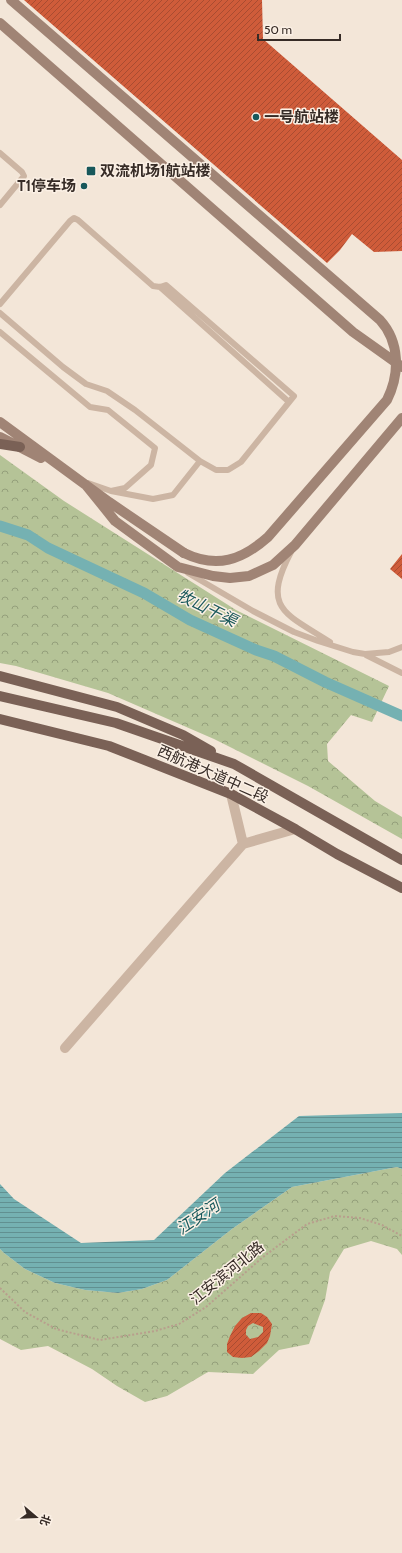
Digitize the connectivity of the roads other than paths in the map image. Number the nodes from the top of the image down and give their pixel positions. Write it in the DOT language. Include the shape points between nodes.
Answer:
graph roads {
  1 [pos="11,0"];
  2 [pos="0,23"];
  3 [pos="0,153"];
  4 [pos="0,205"];
  5 [pos="163,286"];
  6 [pos="0,304"];
  7 [pos="0,313"];
  8 [pos="0,332"];
  9 [pos="402,367"];
  10 [pos="289,402"];
  11 [pos="402,418"];
  12 [pos="0,422"];
  13 [pos="0,437"];
  14 [pos="0,444"];
  15 [pos="20,447"];
  16 [pos="200,461"];
  17 [pos="68,472"];
  18 [pos="82,483"];
  19 [pos="111,491"];
  20 [pos="295,545"];
  21 [pos="178,568"];
  22 [pos="336,646"];
  23 [pos="402,647"];
  24 [pos="365,654"];
  25 [pos="402,673"];
  26 [pos="0,676"];
  27 [pos="0,696"];
  28 [pos="0,719"];
  29 [pos="234,764"];
  30 [pos="231,794"];
  31 [pos="296,829"];
  32 [pos="243,844"];
  33 [pos="402,860"];
  34 [pos="402,888"];
  35 [pos="65,1048"];
  1 -- 18 [label="main road, bridge" via="380,320 388,330 393,343 396,376 387,400 268,537 254,549 228,560 213,562 184,553"];
  2 -- 9 [label="main road" via="353,332"];
  3 -- 4 [label="lane" via="24,176"];
  5 -- 6 [label="lane" via="153,286 74,218"];
  5 -- 10 [label="lane"];
  5 -- 10 [label="lane" via="294,396"];
  7 -- 16 [label="lane" via="63,367 86,384 107,391 135,410"];
  8 -- 19 [label="lane" via="90,407 108,410 155,448 151,465 125,488"];
  10 -- 16 [label="lane" via="241,462 228,470 216,470"];
  11 -- 20 [label="main road"];
  12 -- 17 [label="main road"];
  13 -- 15 [label="main road"];
  14 -- 15 [label="main road"];
  15 -- 17 [label="main road"];
  16 -- 19 [label="lane" via="173,495 153,499"];
  17 -- 18 [label="main road"];
  18 -- 19 [label="lane"];
  18 -- 21 [label="main road" via="115,521"];
  20 -- 21 [label="main road" via="273,565 249,576 230,578"];
  20 -- 22 [label="lane" via="278,583 277,592 281,605 288,615"];
  21 -- 22 [label="lane" via="294,632"];
  22 -- 24 [label="lane"];
  23 -- 24 [label="lane" via="389,652"];
  24 -- 25 [label="lane"];
  26 -- 29 [label="main road" via="117,707 183,735"];
  27 -- 29 [label="main road, 西航港大道中二段" via="116,723"];
  28 -- 30 [label="main road, 西航港大道中二段" via="109,746"];
  29 -- 33 [label="main road, 西航港大道中二段"];
  30 -- 31 [label="main road, 西航港大道中二段"];
  30 -- 32 [label="street"];
  31 -- 32 [label="street"];
  31 -- 34 [label="main road, 西航港大道中二段"];
  32 -- 35 [label="street"];
}
